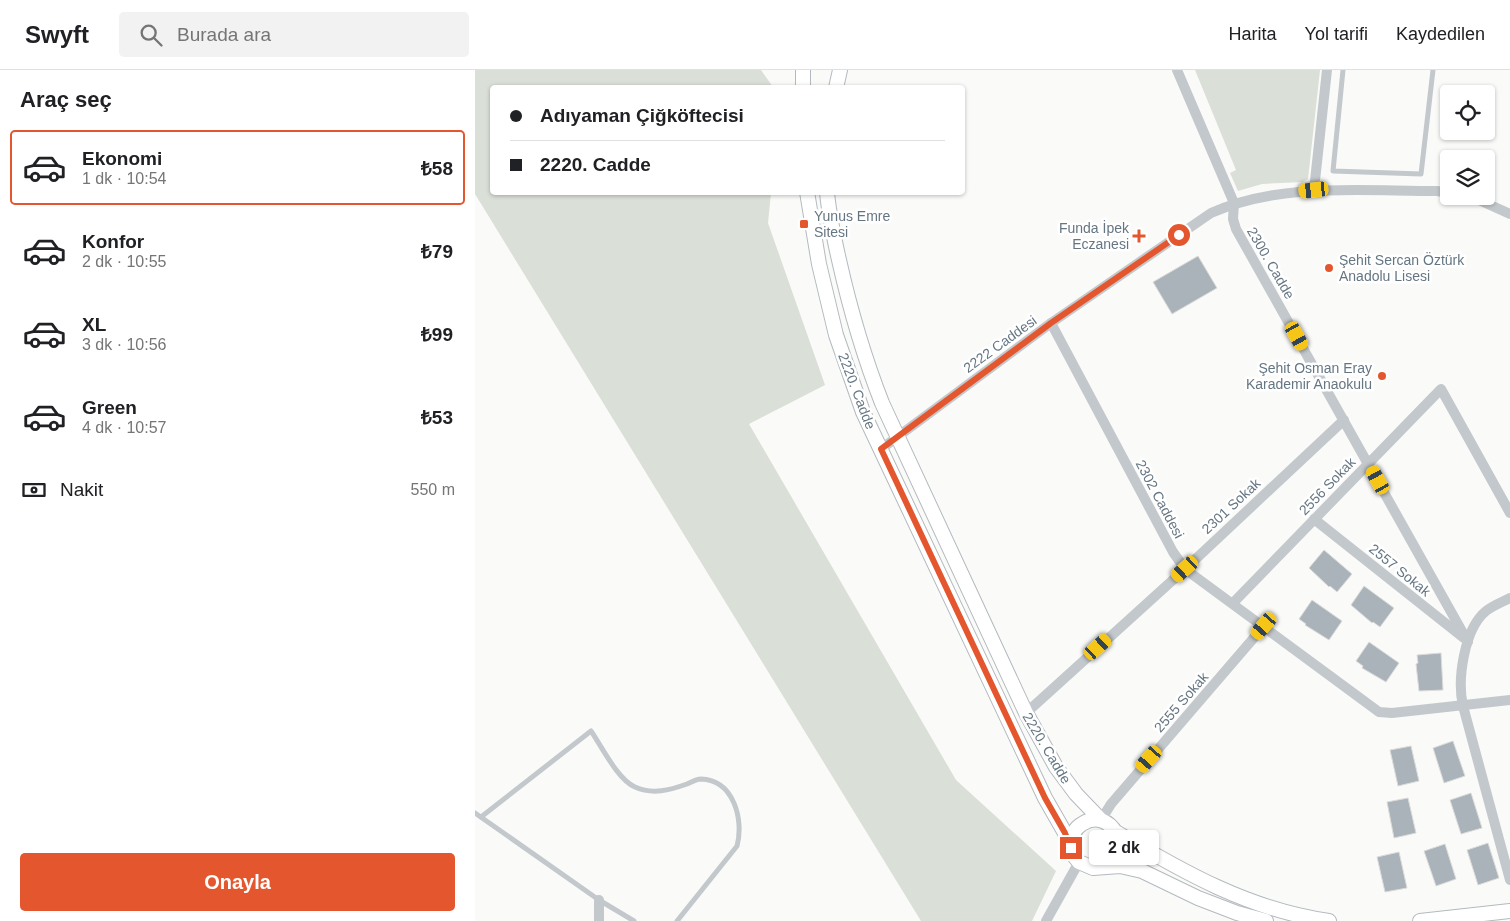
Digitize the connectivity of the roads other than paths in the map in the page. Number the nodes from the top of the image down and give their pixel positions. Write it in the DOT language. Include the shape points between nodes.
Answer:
graph roads {
  1 [pos="803,70"];
  2 [pos="840,70"];
  3 [pos="1177,70"];
  4 [pos="1327,70"];
  5 [pos="1343,70"];
  6 [pos="1433,70"];
  7 [pos="803,85"];
  8 [pos="837,85"];
  9 [pos="1314,190"];
  10 [pos="1440,192"];
  11 [pos="808,195"];
  12 [pos="827,195"];
  13 [pos="1233,203"];
  14 [pos="1490,205"];
  15 [pos="1510,214"];
  16 [pos="1051,323"];
  17 [pos="1344,420"];
  18 [pos="898,436"];
  19 [pos="881,449"];
  20 [pos="1369,463"];
  21 [pos="1510,513"];
  22 [pos="1314,519"];
  23 [pos="1185,569"];
  24 [pos="1510,598"];
  25 [pos="1233,603"];
  26 [pos="1264,626"];
  27 [pos="1468,642"];
  28 [pos="1510,700"];
  29 [pos="1463,706"];
  30 [pos="1025,713"];
  31 [pos="475,813"];
  32 [pos="481,817"];
  33 [pos="1101,820"];
  34 [pos="1116,832"];
  35 [pos="1071,848"];
  36 [pos="1079,862"];
  37 [pos="1093,868"];
  38 [pos="1510,880"];
  39 [pos="599,900"];
  40 [pos="1510,911"];
  41 [pos="599,921"];
  42 [pos="634,921"];
  43 [pos="677,921"];
  44 [pos="1046,921"];
  45 [pos="1266,921"];
  46 [pos="1329,921"];
  47 [pos="1420,921"];
  1 -- 7 [label="street"];
  2 -- 8 [label="street"];
  3 -- 13 [label="street, 2300. Cadde"];
  4 -- 9 [label="street"];
  5 -- 6 [label="lane" via="1333,171 1421,174"];
  9 -- 10 [label="street, 2222 Caddesi"];
  9 -- 13 [label="street, 2222 Caddesi" via="1259,196"];
  11 -- 19 [label="street, 2220. Cadde" via="835,335 863,412"];
  12 -- 18 [label="street, 2220. Cadde" via="835,243 856,328 867,365"];
  13 -- 16 [label="street, 2222 Caddesi" via="1211,213"];
  13 -- 17 [label="street, 2300. Cadde" via="1236,229"];
  14 -- 15 [label="street"];
  16 -- 18 [label="street, 2222 Caddesi"];
  16 -- 23 [label="street, 2302 Caddesi"];
  17 -- 20 [label="street, 2300. Cadde"];
  17 -- 23 [label="street, 2301 Sokak"];
  18 -- 19 [label="street, 2222 Caddesi"];
  18 -- 30 [label="street, 2220. Cadde"];
  19 -- 35 [label="street, 2220. Cadde"];
  20 -- 21 [label="street, 2556 Sokak" via="1441,389"];
  20 -- 22 [label="street, 2556 Sokak"];
  20 -- 27 [label="street, 2300. Cadde"];
  22 -- 25 [label="street, 2556 Sokak"];
  22 -- 27 [label="street, 2557 Sokak"];
  23 -- 25 [label="street, 2302 Caddesi"];
  23 -- 30 [label="street, 2301 Sokak"];
  24 -- 27 [label="street" via="1486,611"];
  25 -- 26 [label="street, 2302 Caddesi"];
  26 -- 29 [label="street, 2302 Caddesi" via="1379,712"];
  26 -- 33 [label="street, 2555 Sokak" via="1111,804"];
  27 -- 29 [label="street" via="1460,688"];
  28 -- 29 [label="street, 2302 Caddesi"];
  29 -- 38 [label="street"];
  30 -- 33 [label="street, 2220. Cadde" via="1071,788"];
  31 -- 32 [label="lane"];
  32 -- 39 [label="lane"];
  32 -- 43 [label="lane" via="591,731 622,778 634,787 652,792 669,790 700,778 718,782 732,798 738,816 740,833 737,846"];
  33 -- 34 [label="street, 2220. Cadde"];
  33 -- 35 [label="street" via="1078,826 1073,832"];
  34 -- 37 [label="street" via="1119,844 1114,858 1108,864"];
  34 -- 46 [label="street, 2220. Cadde" via="1202,882 1276,910"];
  35 -- 36 [label="street, 2220. Cadde"];
  36 -- 37 [label="street"];
  36 -- 44 [label="street"];
  37 -- 45 [label="street" via="1119,866 1142,871 1237,914"];
  39 -- 41 [label="street"];
  39 -- 42 [label="lane"];
  40 -- 47 [label="street"];
}
